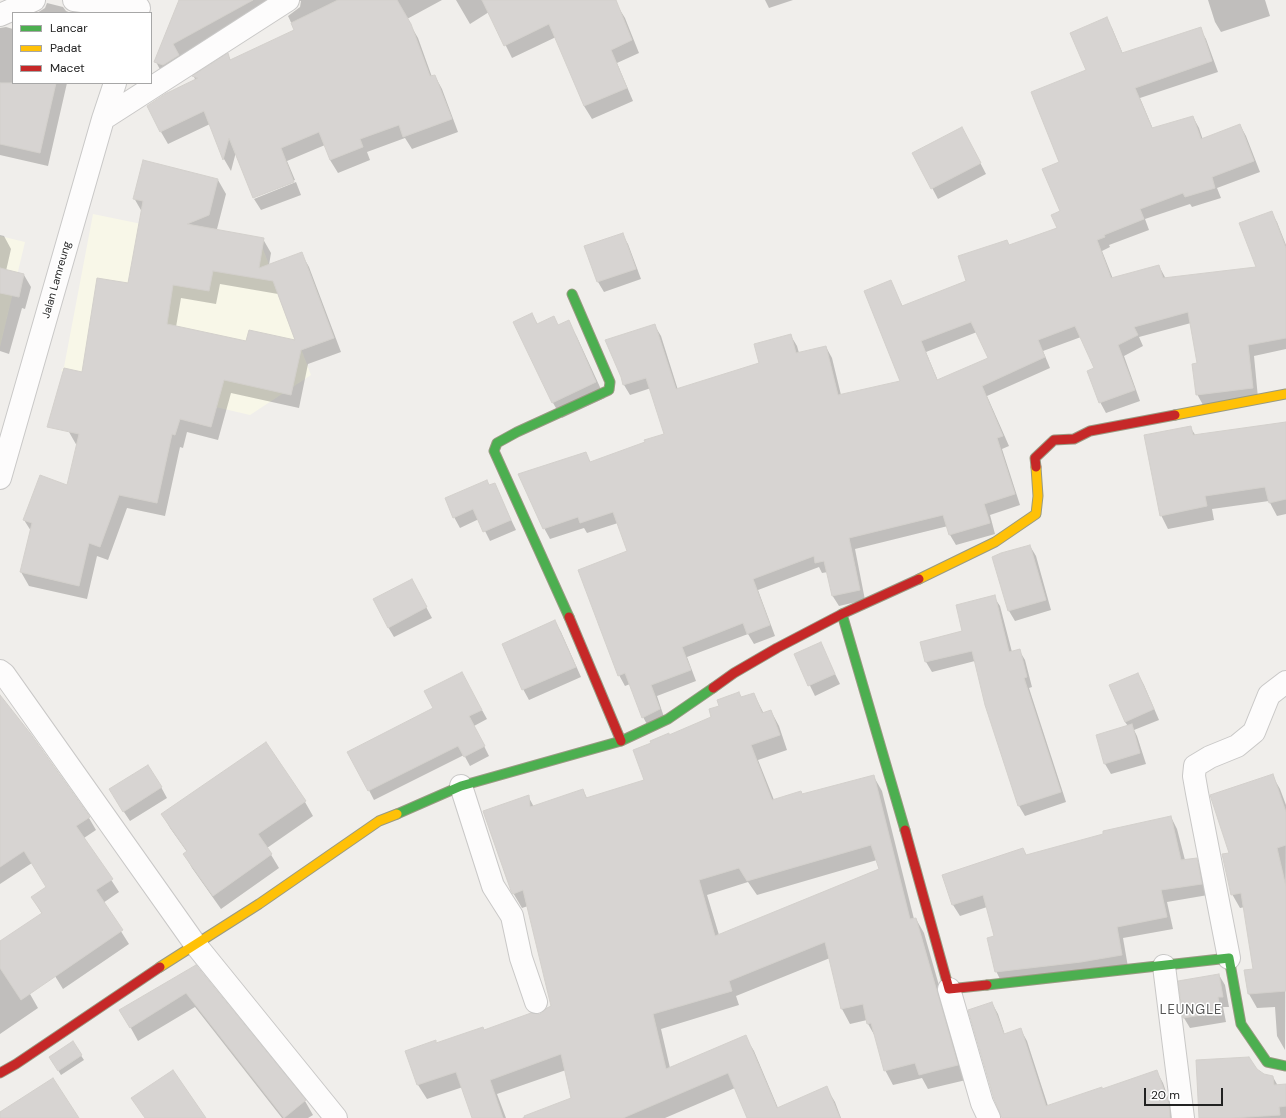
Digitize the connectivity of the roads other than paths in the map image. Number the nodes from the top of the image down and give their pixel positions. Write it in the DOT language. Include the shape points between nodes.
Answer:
graph roads {
  1 [pos="34,0"];
  2 [pos="74,0"];
  3 [pos="288,0"];
  4 [pos="140,7"];
  5 [pos="0,14"];
  6 [pos="115,84"];
  7 [pos="103,120"];
  8 [pos="572,294"];
  9 [pos="1286,394"];
  10 [pos="0,478"];
  11 [pos="842,614"];
  12 [pos="0,671"];
  13 [pos="1286,682"];
  14 [pos="621,741"];
  15 [pos="461,786"];
  16 [pos="195,944"];
  17 [pos="1229,958"];
  18 [pos="1164,966"];
  19 [pos="950,989"];
  20 [pos="536,1002"];
  21 [pos="1286,1066"];
  22 [pos="0,1073"];
  23 [pos="336,1118"];
  24 [pos="989,1118"];
  25 [pos="1183,1118"];
  1 -- 5 [label="street"];
  2 -- 4 [label="street"];
  3 -- 7 [label="street"];
  6 -- 7 [label="street, Jalan Lamreung"];
  7 -- 10 [label="street, Jalan Lamreung"];
  8 -- 14 [label="street" via="610,382 609,390 517,432 497,443 494,452 568,614"];
  9 -- 11 [label="street" via="1090,431 1074,439 1054,440 1035,458 1038,496 1036,514 995,542"];
  11 -- 14 [label="street" via="734,673 668,719"];
  11 -- 19 [label="street"];
  12 -- 16 [label="street"];
  13 -- 17 [label="street" via="1269,695 1254,732 1237,746 1195,766 1197,793"];
  14 -- 15 [label="street"];
  15 -- 16 [label="street" via="379,821 260,904"];
  15 -- 20 [label="street" via="493,886 512,916 521,958"];
  16 -- 22 [label="street"];
  16 -- 23 [label="street"];
  17 -- 18 [label="street"];
  17 -- 21 [label="street" via="1241,1024 1267,1062"];
  18 -- 19 [label="street"];
  18 -- 25 [label="street"];
  19 -- 24 [label="street" via="982,1103"];
}
